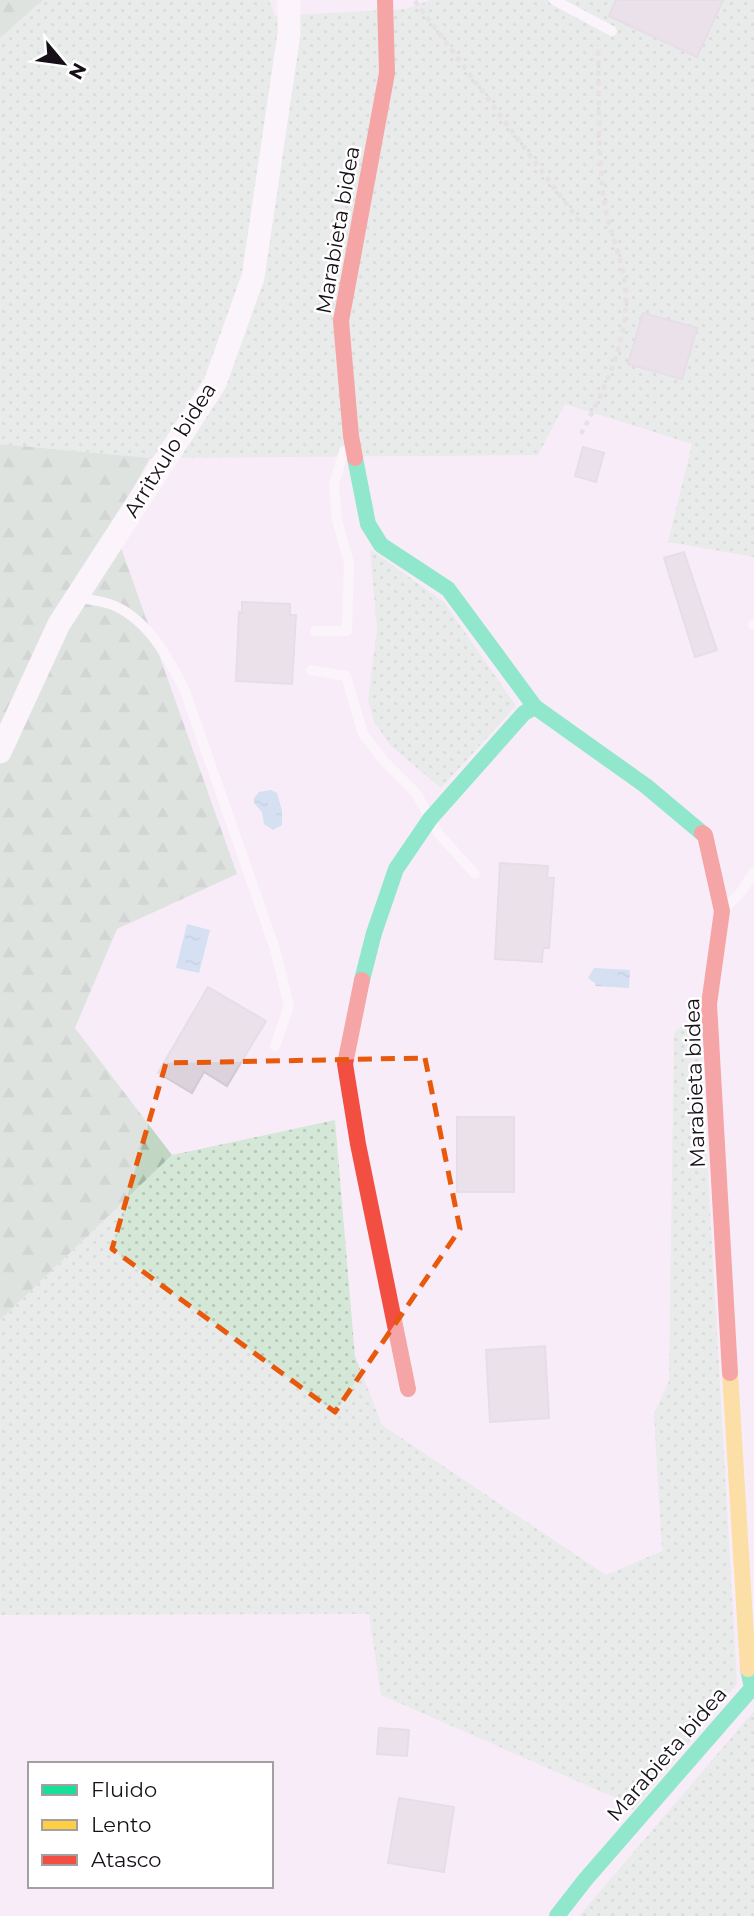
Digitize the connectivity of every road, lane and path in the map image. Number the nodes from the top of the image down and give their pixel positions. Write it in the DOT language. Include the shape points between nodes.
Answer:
graph roads {
  1 [pos="289,0"];
  2 [pos="385,0"];
  3 [pos="415,0"];
  4 [pos="554,0"];
  5 [pos="597,23"];
  6 [pos="612,31"];
  7 [pos="582,225"];
  8 [pos="581,434"];
  9 [pos="351,436"];
  10 [pos="77,597"];
  11 [pos="315,631"];
  12 [pos="311,670"];
  13 [pos="535,707"];
  14 [pos="0,752"];
  15 [pos="430,819"];
  16 [pos="754,873"];
  17 [pos="475,874"];
  18 [pos="722,911"];
  19 [pos="275,1046"];
  20 [pos="408,1389"];
  21 [pos="753,1688"];
  22 [pos="557,1916"];
  1 -- 10 [label="street, Arritxulo bidea" via="289,34 253,277 215,383"];
  2 -- 9 [label="street, Marabieta bidea" via="387,73 341,321"];
  3 -- 7 [label="path"];
  4 -- 5 [label="lane"];
  5 -- 6 [label="lane"];
  5 -- 8 [label="path" via="603,195 623,273 625,314 602,394"];
  9 -- 11 [label="lane" via="334,485 337,520 349,563 347,631"];
  9 -- 13 [label="street, Marabieta bidea" via="368,524 380,545 448,589"];
  10 -- 14 [label="street, Arritxulo bidea" via="59,624"];
  10 -- 19 [label="lane" via="115,606 139,622 165,652 185,691 275,948 289,1006"];
  12 -- 15 [label="lane" via="346,676 363,734 416,793"];
  13 -- 15 [label="street" via="524,713"];
  13 -- 18 [label="street, Marabieta bidea" via="646,786 705,835"];
  15 -- 17 [label="lane"];
  15 -- 20 [label="street" via="396,869 363,973 345,1064"];
  16 -- 18 [label="lane"];
  18 -- 21 [label="street, Marabieta bidea" via="709,1004 746,1659"];
  21 -- 22 [label="street, Marabieta bidea"];
}
